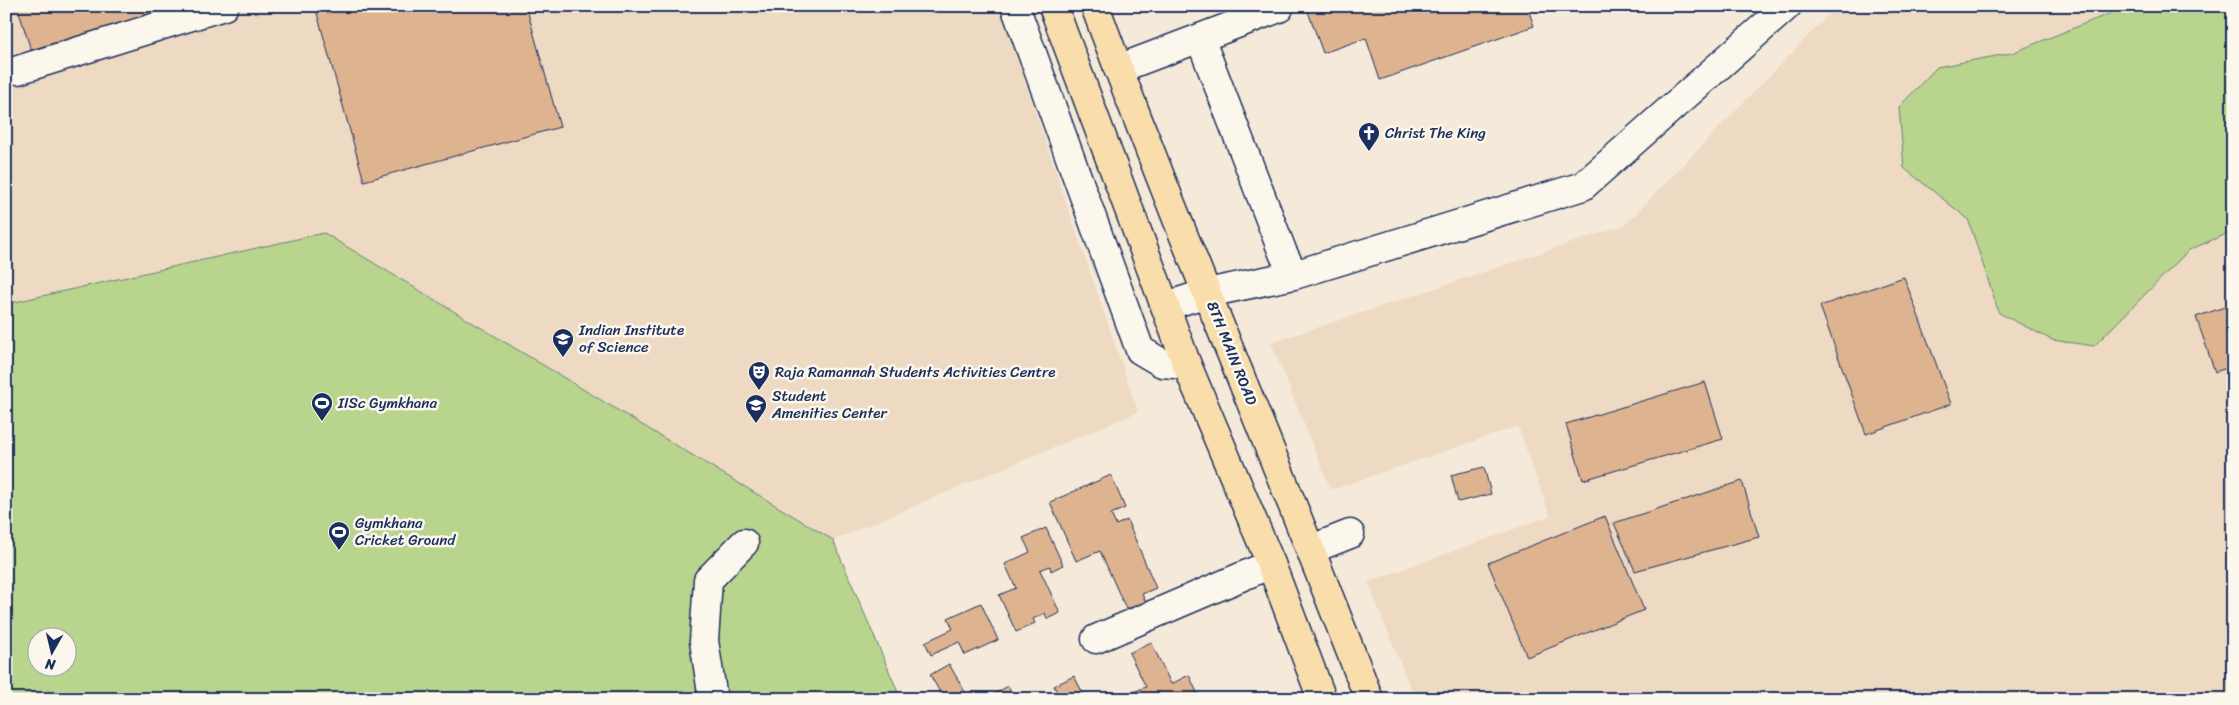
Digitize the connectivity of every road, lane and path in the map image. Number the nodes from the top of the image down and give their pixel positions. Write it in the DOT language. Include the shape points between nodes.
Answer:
graph roads {
  1 [pos="224,6"];
  2 [pos="1015,6"];
  3 [pos="1053,6"];
  4 [pos="1095,6"];
  5 [pos="1787,6"];
  6 [pos="1279,8"];
  7 [pos="1200,38"];
  8 [pos="1118,69"];
  9 [pos="18,70"];
  10 [pos="1294,275"];
  11 [pos="1207,294"];
  12 [pos="1166,306"];
  13 [pos="1187,365"];
  14 [pos="1350,534"];
  15 [pos="744,543"];
  16 [pos="1312,549"];
  17 [pos="1270,564"];
  18 [pos="1096,639"];
  19 [pos="713,699"];
  20 [pos="1322,699"];
  21 [pos="1369,699"];
  1 -- 9 [label="street"];
  2 -- 13 [label="street" via="1140,350 1162,363"];
  3 -- 12 [label="main road"];
  4 -- 8 [label="main road, 8TH MAIN ROAD"];
  5 -- 10 [label="street" via="1583,186"];
  6 -- 7 [label="street"];
  7 -- 8 [label="street"];
  7 -- 10 [label="street"];
  8 -- 11 [label="main road, 8TH MAIN ROAD"];
  10 -- 11 [label="street"];
  11 -- 12 [label="street"];
  11 -- 16 [label="main road, 8TH MAIN ROAD"];
  12 -- 13 [label="main road"];
  13 -- 17 [label="main road"];
  14 -- 16 [label="street"];
  15 -- 19 [label="street" via="708,580 704,641"];
  16 -- 17 [label="main road"];
  16 -- 21 [label="main road, 8TH MAIN ROAD"];
  17 -- 18 [label="street"];
  17 -- 20 [label="main road"];
}
